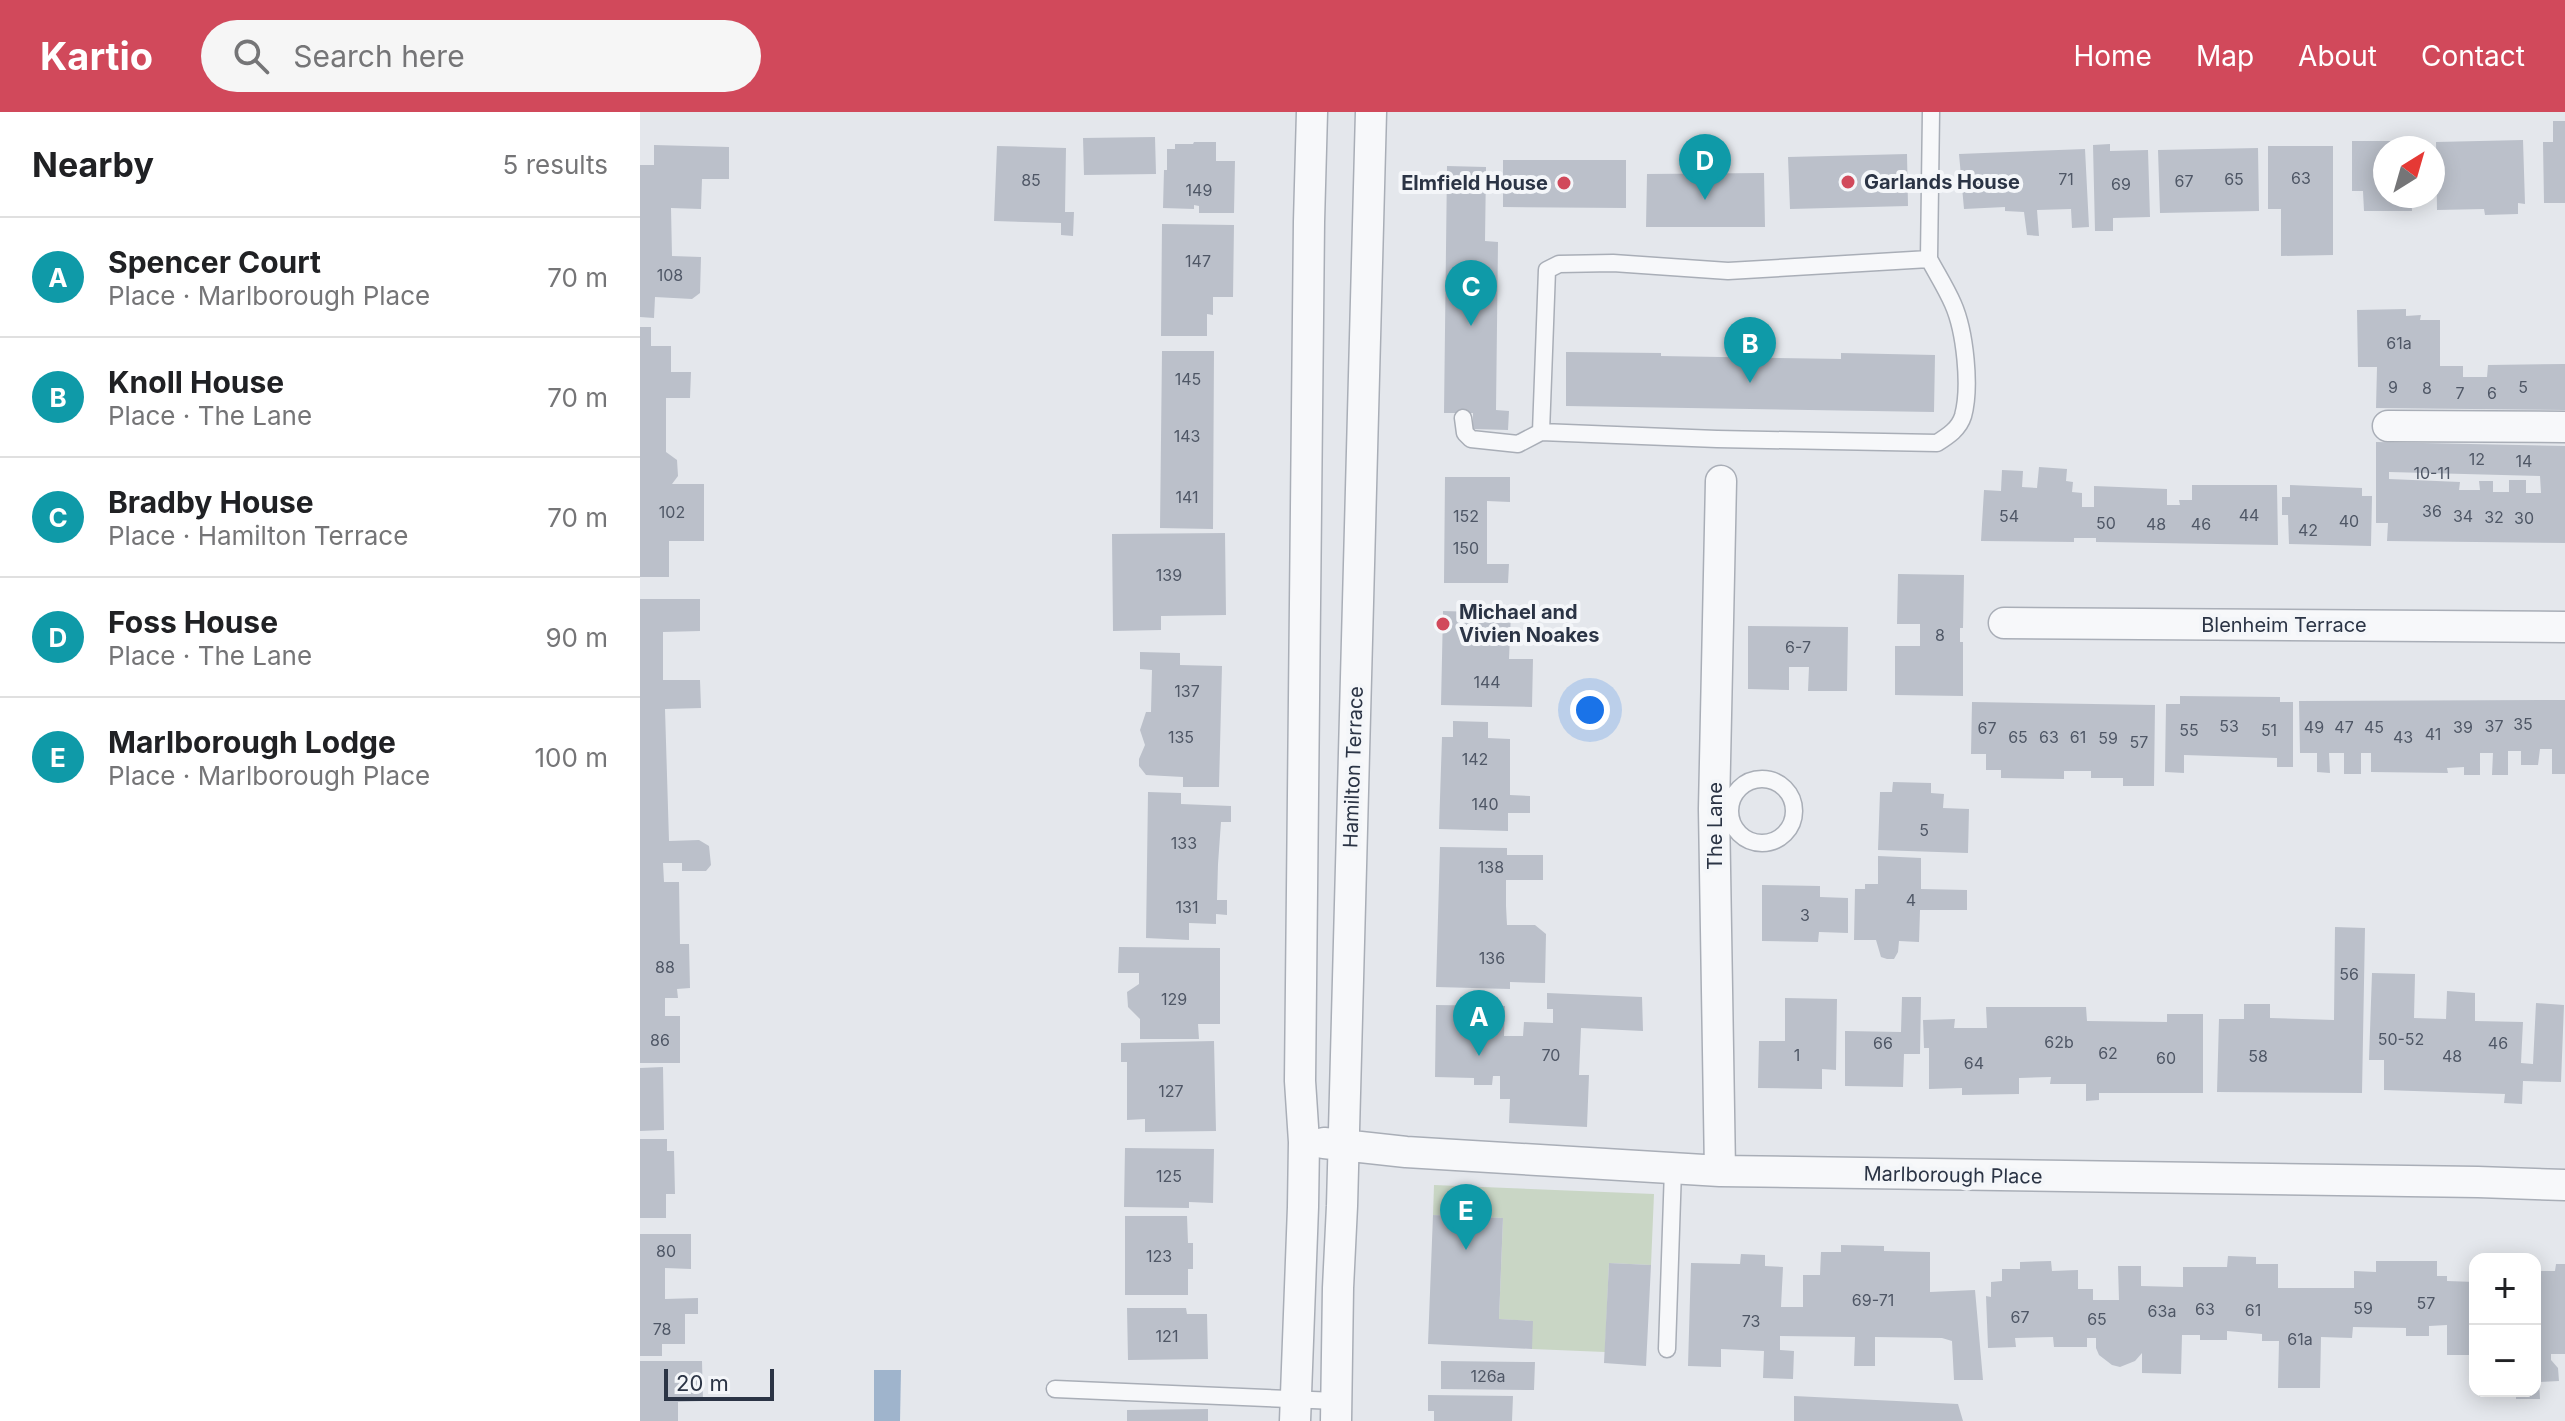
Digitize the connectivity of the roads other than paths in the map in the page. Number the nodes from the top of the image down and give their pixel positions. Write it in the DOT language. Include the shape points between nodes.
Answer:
graph roads {
  1 [pos="1312,112"];
  2 [pos="1371,112"];
  3 [pos="1931,112"];
  4 [pos="1929,259"];
  5 [pos="1463,418"];
  6 [pos="2388,426"];
  7 [pos="2565,427"];
  8 [pos="1541,432"];
  9 [pos="1721,481"];
  10 [pos="2004,623"];
  11 [pos="2565,627"];
  12 [pos="1304,1142"];
  13 [pos="1343,1144"];
  14 [pos="1673,1169"];
  15 [pos="1720,1171"];
  16 [pos="2565,1185"];
  17 [pos="1667,1349"];
  18 [pos="1055,1389"];
  19 [pos="1295,1410"];
  20 [pos="1336,1411"];
  1 -- 12 [label="street"];
  2 -- 13 [label="street, Hamilton Terrace"];
  3 -- 4 [label="lane"];
  4 -- 8 [label="lane" via="1728,271 1559,264 1547,270"];
  4 -- 8 [label="lane" via="1954,305 1966,377 1963,418 1937,443"];
  5 -- 8 [label="lane" via="1471,439 1518,444"];
  6 -- 7 [label="street"];
  9 -- 15 [label="street, The Lane"];
  10 -- 11 [label="street, Blenheim Terrace"];
  12 -- 13 [label="street, Marlborough Place"];
  12 -- 19 [label="street"];
  13 -- 14 [label="street, Marlborough Place"];
  13 -- 20 [label="street, Hamilton Terrace"];
  14 -- 15 [label="street, Marlborough Place"];
  14 -- 17 [label="lane"];
  15 -- 16 [label="street, Marlborough Place"];
  18 -- 19 [label="lane"];
  19 -- 20 [label="lane"];
}
